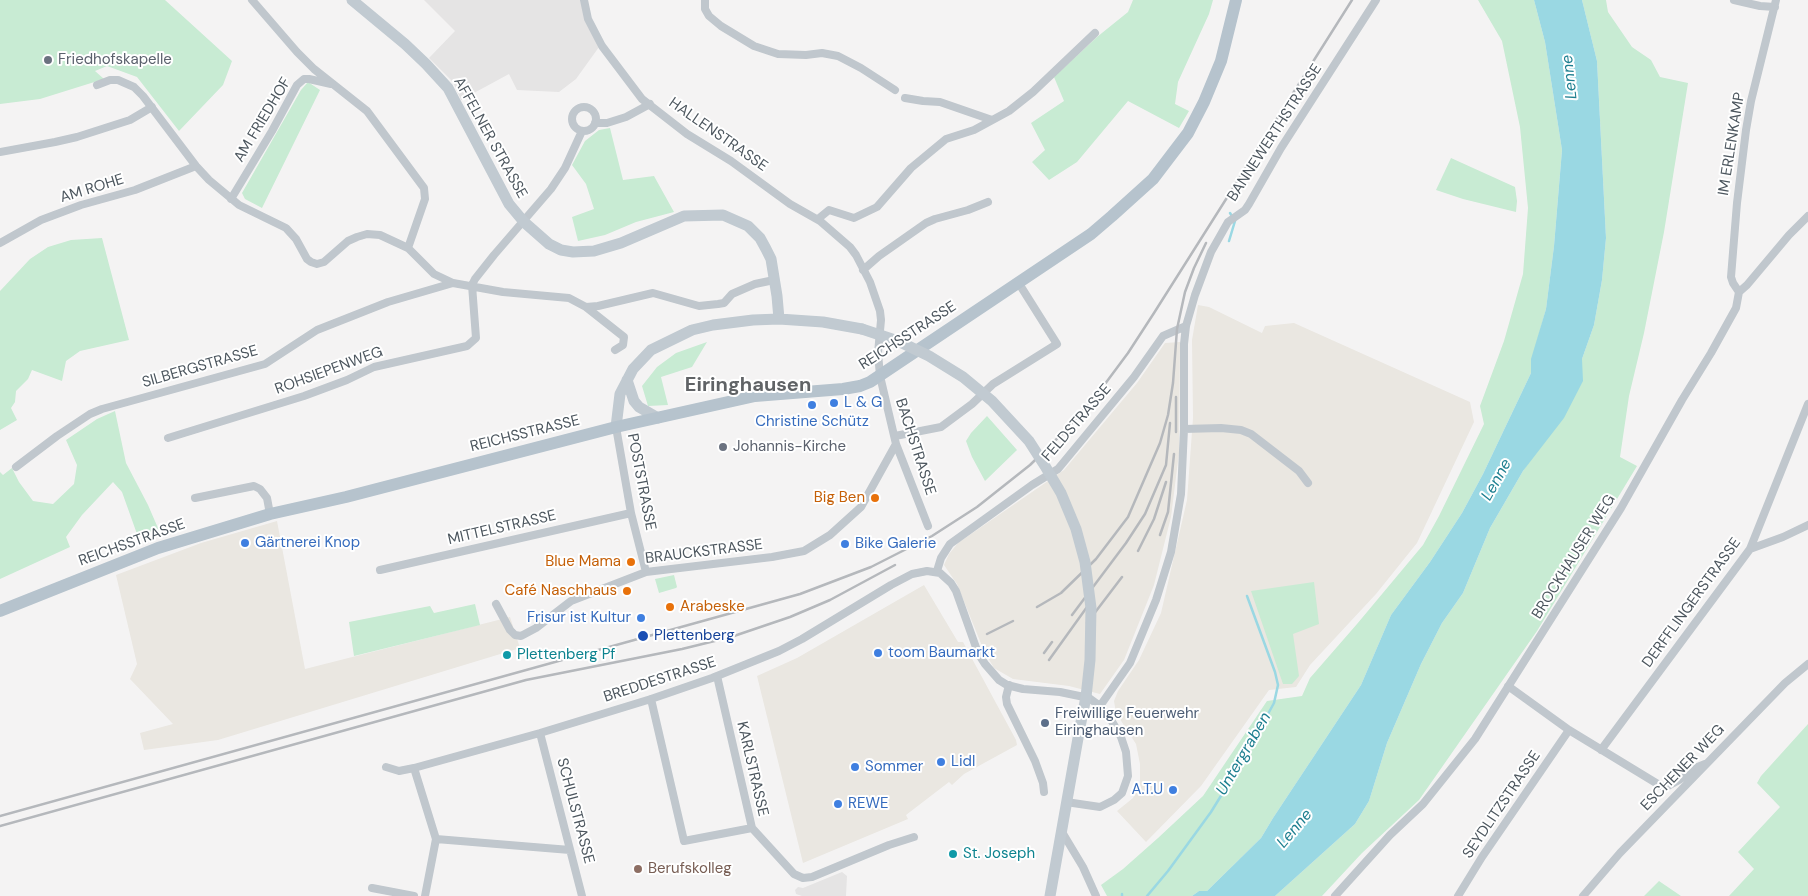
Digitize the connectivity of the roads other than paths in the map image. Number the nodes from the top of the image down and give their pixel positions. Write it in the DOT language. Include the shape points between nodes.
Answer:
graph roads {
  1 [pos="252,0"];
  2 [pos="352,0"];
  3 [pos="584,0"];
  4 [pos="705,0"];
  5 [pos="1236,0"];
  6 [pos="1376,0"];
  7 [pos="1734,0"];
  8 [pos="1776,3"];
  9 [pos="1095,32"];
  10 [pos="97,85"];
  11 [pos="333,85"];
  12 [pos="895,90"];
  13 [pos="905,98"];
  14 [pos="650,104"];
  15 [pos="152,107"];
  16 [pos="992,120"];
  17 [pos="595,123"];
  18 [pos="582,131"];
  19 [pos="0,152"];
  20 [pos="196,166"];
  21 [pos="230,199"];
  22 [pos="988,202"];
  23 [pos="1808,216"];
  24 [pos="818,219"];
  25 [pos="524,222"];
  26 [pos="0,243"];
  27 [pos="408,248"];
  28 [pos="863,270"];
  29 [pos="774,280"];
  30 [pos="1018,282"];
  31 [pos="453,283"];
  32 [pos="472,285"];
  33 [pos="1739,292"];
  34 [pos="586,307"];
  35 [pos="779,319"];
  36 [pos="1186,326"];
  37 [pos="614,350"];
  38 [pos="880,376"];
  39 [pos="627,380"];
  40 [pos="1808,404"];
  41 [pos="658,418"];
  42 [pos="616,427"];
  43 [pos="1184,428"];
  44 [pos="168,438"];
  45 [pos="896,440"];
  46 [pos="16,466"];
  47 [pos="1308,483"];
  48 [pos="195,498"];
  49 [pos="631,513"];
  50 [pos="270,514"];
  51 [pos="1808,525"];
  52 [pos="928,526"];
  53 [pos="1750,549"];
  54 [pos="380,570"];
  55 [pos="646,572"];
  56 [pos="937,572"];
  57 [pos="496,604"];
  58 [pos="4,610"];
  59 [pos="1808,664"];
  60 [pos="717,676"];
  61 [pos="1009,685"];
  62 [pos="1508,686"];
  63 [pos="651,699"];
  64 [pos="1100,706"];
  65 [pos="1569,730"];
  66 [pos="540,733"];
  67 [pos="1601,750"];
  68 [pos="1707,764"];
  69 [pos="386,767"];
  70 [pos="414,768"];
  71 [pos="1044,792"];
  72 [pos="1066,802"];
  73 [pos="752,828"];
  74 [pos="1061,831"];
  75 [pos="914,837"];
  76 [pos="436,839"];
  77 [pos="570,850"];
  78 [pos="372,888"];
  79 [pos="414,896"];
  80 [pos="425,896"];
  81 [pos="582,896"];
  82 [pos="1050,896"];
  83 [pos="1096,896"];
  84 [pos="1335,896"];
  85 [pos="1458,896"];
  86 [pos="1583,896"];
  1 -- 11 [label="street" via="297,52"];
  2 -- 25 [label="main road, AFFELNER STRASSE" via="405,44 448,88 502,192"];
  3 -- 14 [label="street, HALLENSTRASSE" via="588,19 602,46 642,99"];
  4 -- 12 [label="street" via="710,16 754,46 778,54 838,56"];
  5 -- 30 [label="main road, REICHSSTRASSE" via="1220,61 1204,102 1188,133 1165,164 1091,234"];
  6 -- 36 [label="street, BANNEWERTHSTRASSE" via="1249,204 1228,222 1211,252"];
  7 -- 8 [label="street" via="1760,6"];
  8 -- 33 [label="street, IM ERLENKAMP" via="1746,130 1731,277"];
  9 -- 16 [label="street" via="1033,92"];
  10 -- 15 [label="street" via="110,80 126,82"];
  11 -- 21 [label="street, AM FRIEDHOF" via="309,79 298,85"];
  11 -- 27 [label="street" via="367,111 424,188 425,199"];
  13 -- 16 [label="street" via="940,102"];
  14 -- 17 [label="street" via="626,117"];
  14 -- 24 [label="street, HALLENSTRASSE" via="687,134 790,204"];
  15 -- 19 [label="street" via="130,120 77,136"];
  15 -- 20 [label="street"];
  16 -- 24 [label="street" via="946,139 911,168 877,207 854,218 830,210"];
  17 -- 18 [label="street"];
  17 -- 18 [label="street" via="592,111 579,108 572,119 574,127"];
  18 -- 25 [label="street" via="560,177"];
  20 -- 21 [label="street"];
  20 -- 26 [label="street, AM ROHE" via="135,190 41,220"];
  21 -- 27 [label="street" via="286,228 307,258 317,264 324,262 348,241 367,234 380,235"];
  22 -- 28 [label="street" via="926,223"];
  23 -- 33 [label="street, BROCKHAUSER WEG"];
  24 -- 28 [label="street, HALLENSTRASSE" via="850,247"];
  25 -- 29 [label="main road, AFFELNER STRASSE" via="549,244 573,252 594,251 621,243 684,216 723,215 748,226 760,238 771,259"];
  25 -- 32 [label="street"];
  27 -- 31 [label="street" via="434,274"];
  28 -- 38 [label="street, HALLENSTRASSE" via="880,311"];
  29 -- 34 [label="street" via="755,284 718,304 699,306 653,293"];
  29 -- 35 [label="main road, AFFELNER STRASSE"];
  30 -- 38 [label="main road, REICHSSTRASSE"];
  30 -- 45 [label="street" via="1056,344 993,384 941,427"];
  31 -- 32 [label="street"];
  31 -- 46 [label="street, SILBERGSTRASSE" via="388,302 317,330 265,364 96,412"];
  32 -- 34 [label="street" via="503,292 569,298"];
  32 -- 44 [label="street, ROHSIEPENWEG" via="476,338 467,346 374,367 304,396"];
  33 -- 62 [label="street, BROCKHAUSER WEG" via="1734,313 1621,508"];
  34 -- 37 [label="street" via="624,337 623,345"];
  35 -- 39 [label="main road" via="692,330 651,350"];
  35 -- 72 [label="main road, bridge" via="862,329 929,356 963,377 992,401 1046,466 1076,529 1085,562 1091,608 1086,697"];
  36 -- 43 [label="street, BANNEWERTHSTRASSE"];
  36 -- 56 [label="street, FELDSTRASSE" via="1163,336 1134,377 1058,469 950,544"];
  38 -- 41 [label="main road, REICHSSTRASSE" via="860,386 755,396"];
  38 -- 45 [label="street, BACHSTRASSE"];
  39 -- 41 [label="main road" via="639,408"];
  39 -- 42 [label="main road" via="620,394"];
  40 -- 53 [label="street, DERFFLINGERSTRASSE"];
  41 -- 42 [label="main road, REICHSSTRASSE"];
  42 -- 49 [label="street, POSTSTRASSE"];
  42 -- 50 [label="main road, REICHSSTRASSE"];
  43 -- 47 [label="street" via="1246,432 1299,471"];
  43 -- 64 [label="street, BANNEWERTHSTRASSE" via="1180,494 1171,552 1130,664"];
  45 -- 52 [label="street, BACHSTRASSE"];
  45 -- 55 [label="street, BRAUCKSTRASSE" via="861,507 830,535 804,551"];
  48 -- 50 [label="street, REICHSSTRASSE" via="254,486 266,498"];
  49 -- 54 [label="street, MITTELSTRASSE"];
  49 -- 55 [label="street, POSTSTRASSE"];
  50 -- 58 [label="main road, REICHSSTRASSE" via="158,548"];
  51 -- 53 [label="street"];
  53 -- 67 [label="street, DERFFLINGERSTRASSE"];
  55 -- 57 [label="street, BRAUCKSTRASSE" via="571,601 521,636 510,630"];
  56 -- 60 [label="street, BREDDESTRASSE" via="920,571 904,578 770,656"];
  56 -- 61 [label="street" via="956,590 978,653 985,664 998,680"];
  59 -- 68 [label="street, ESCHENER WEG" via="1785,683"];
  60 -- 63 [label="street, BREDDESTRASSE"];
  60 -- 73 [label="street, KARLSTRASSE"];
  61 -- 64 [label="street" via="1073,694 1089,698"];
  61 -- 71 [label="street" via="1006,704 1035,761"];
  62 -- 65 [label="street"];
  62 -- 84 [label="street, BROCKHAUSER WEG" via="1474,739 1423,804"];
  63 -- 66 [label="street, BREDDESTRASSE"];
  63 -- 73 [label="street" via="684,840"];
  64 -- 72 [label="street" via="1121,737 1126,752 1127,781 1122,793 1100,807"];
  65 -- 67 [label="street"];
  65 -- 85 [label="street, SEYDLITZSTRASSE"];
  66 -- 70 [label="street, BREDDESTRASSE"];
  66 -- 77 [label="street, SCHULSTRASSE"];
  67 -- 68 [label="street" via="1661,786 1668,786"];
  68 -- 86 [label="street, ESCHENER WEG"];
  69 -- 70 [label="street, BREDDESTRASSE" via="400,771"];
  70 -- 76 [label="street"];
  72 -- 74 [label="main road"];
  73 -- 75 [label="street, KARLSTRASSE" via="794,874 803,878"];
  74 -- 82 [label="main road"];
  74 -- 83 [label="street"];
  76 -- 77 [label="street"];
  76 -- 80 [label="street"];
  77 -- 81 [label="street, SCHULSTRASSE"];
  78 -- 79 [label="street"];
}
